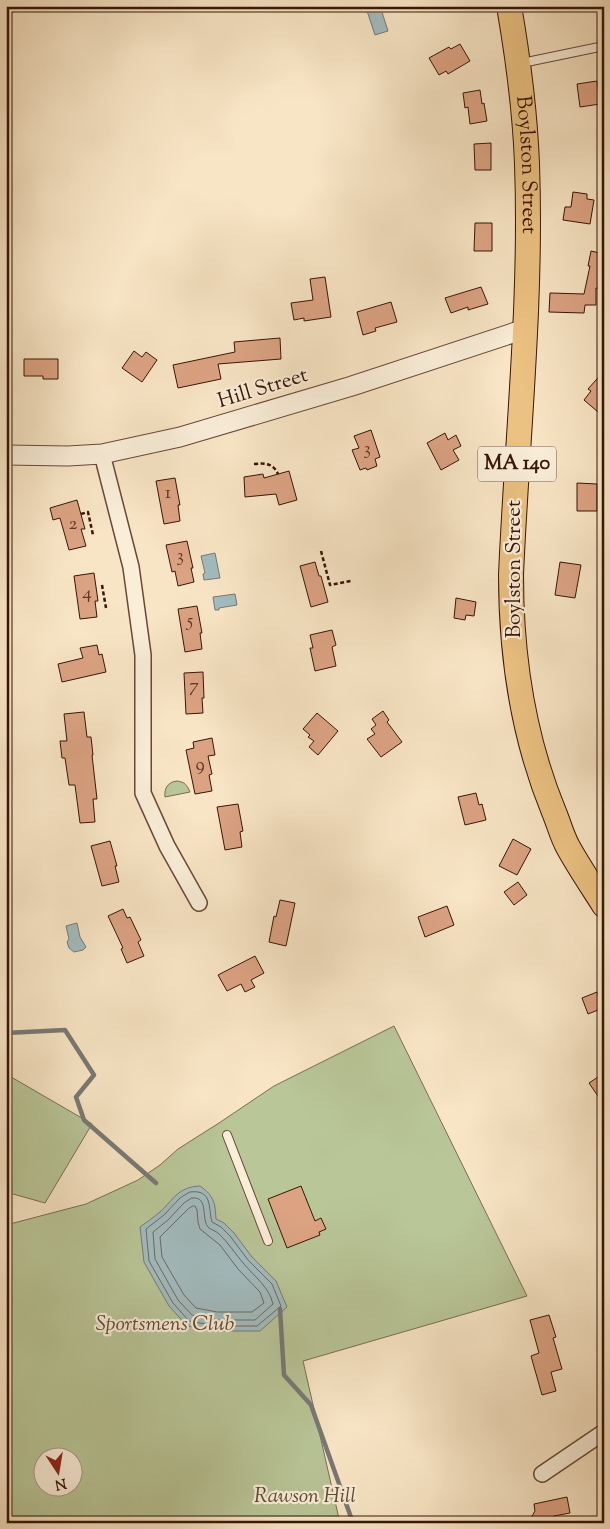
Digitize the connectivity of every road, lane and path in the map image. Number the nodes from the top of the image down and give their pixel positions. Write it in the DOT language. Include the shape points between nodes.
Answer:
graph roads {
  1 [pos="509,6"];
  2 [pos="604,46"];
  3 [pos="517,64"];
  4 [pos="525,329"];
  5 [pos="102,454"];
  6 [pos="6,455"];
  7 [pos="254,464"];
  8 [pos="278,474"];
  9 [pos="81,514"];
  10 [pos="93,535"];
  11 [pos="321,551"];
  12 [pos="351,581"];
  13 [pos="102,585"];
  14 [pos="106,608"];
  15 [pos="198,903"];
  16 [pos="604,905"];
  17 [pos="227,1135"];
  18 [pos="268,1240"];
  19 [pos="604,1432"];
  20 [pos="542,1474"];
  1 -- 3 [label="main road, Boylston Street / MA 140"];
  2 -- 3 [label="lane"];
  3 -- 4 [label="main road, Boylston Street / MA 140" via="527,165"];
  4 -- 5 [label="street, Hill Street" via="226,424"];
  4 -- 16 [label="main road, Boylston Street / MA 140" via="511,583 519,687 530,744 549,802 567,845"];
  5 -- 6 [label="street, Hill Street"];
  5 -- 15 [label="street" via="131,567 143,655 143,793"];
  7 -- 8 [label="path" via="269,464"];
  9 -- 10 [label="path" via="88,512"];
  11 -- 12 [label="path" via="330,585"];
  13 -- 14 [label="path"];
  17 -- 18 [label="lane"];
  19 -- 20 [label="street"];
}
